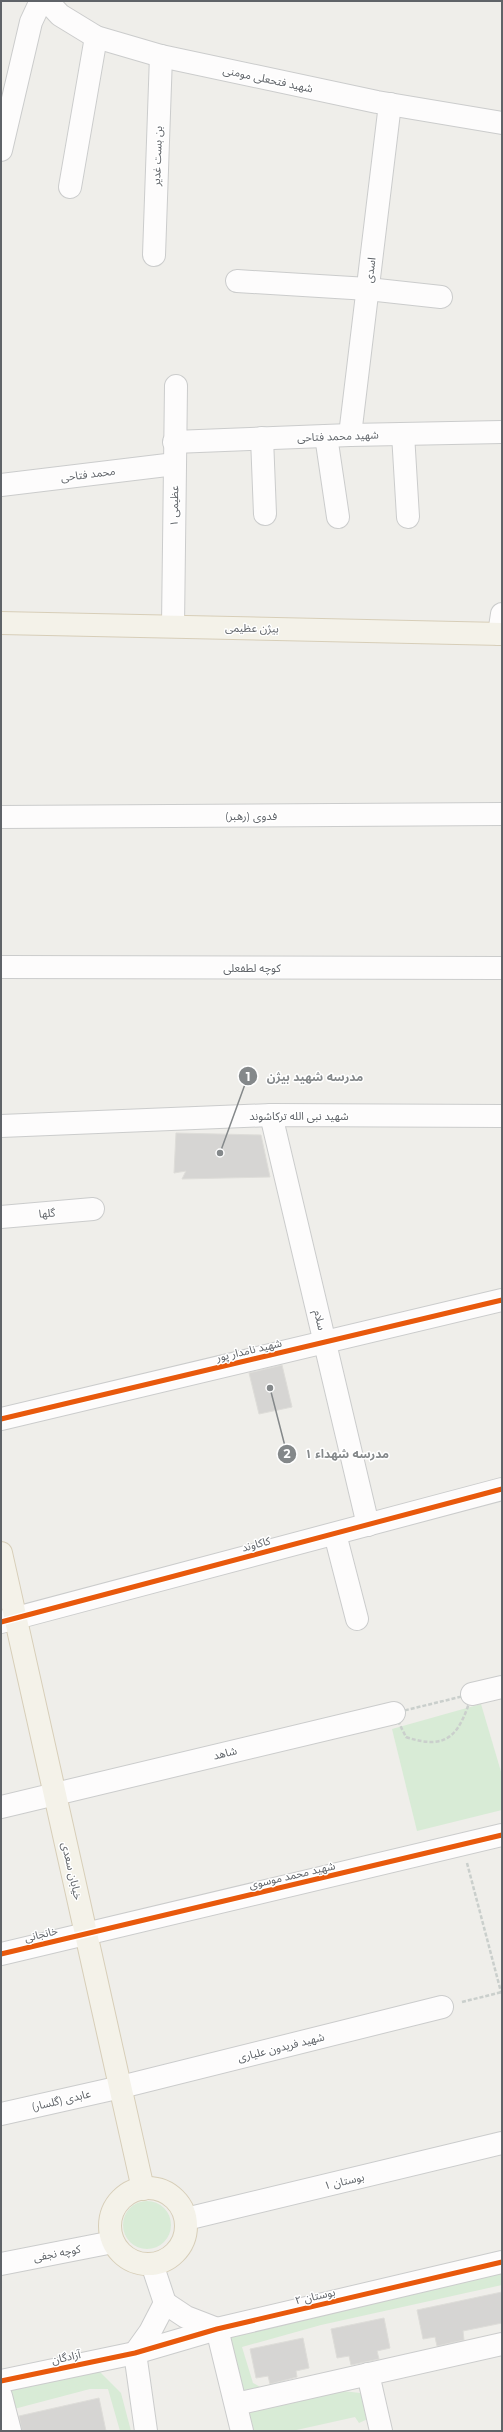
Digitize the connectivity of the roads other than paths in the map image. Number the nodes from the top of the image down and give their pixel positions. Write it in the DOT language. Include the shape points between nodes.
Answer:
graph roads {
  1 [pos="46,1"];
  2 [pos="96,37"];
  3 [pos="161,56"];
  4 [pos="390,104"];
  5 [pos="502,123"];
  6 [pos="1,150"];
  7 [pos="70,187"];
  8 [pos="154,255"];
  9 [pos="237,281"];
  10 [pos="368,289"];
  11 [pos="441,297"];
  12 [pos="176,386"];
  13 [pos="502,432"];
  14 [pos="403,434"];
  15 [pos="350,435"];
  16 [pos="326,436"];
  17 [pos="262,438"];
  18 [pos="174,442"];
  19 [pos="175,464"];
  20 [pos="1,485"];
  21 [pos="265,514"];
  22 [pos="408,516"];
  23 [pos="338,518"];
  24 [pos="1,623"];
  25 [pos="173,626"];
  26 [pos="501,627"];
  27 [pos="502,814"];
  28 [pos="1,817"];
  29 [pos="1,968"];
  30 [pos="502,968"];
  31 [pos="272,1115"];
  32 [pos="502,1116"];
  33 [pos="1,1126"];
  34 [pos="93,1209"];
  35 [pos="1,1217"];
  36 [pos="502,1300"];
  37 [pos="325,1342"];
  38 [pos="1,1419"];
  39 [pos="502,1489"];
  40 [pos="368,1525"];
  41 [pos="335,1534"];
  42 [pos="1,1553"];
  43 [pos="357,1619"];
  44 [pos="8,1620"];
  45 [pos="502,1687"];
  46 [pos="472,1694"];
  47 [pos="394,1712"];
  48 [pos="55,1794"];
  49 [pos="1,1807"];
  50 [pos="502,1835"];
  51 [pos="86,1934"];
  52 [pos="1,1954"];
  53 [pos="442,2007"];
  54 [pos="121,2087"];
  55 [pos="1,2114"];
  56 [pos="502,2143"];
  57 [pos="144,2189"];
  58 [pos="186,2219"];
  59 [pos="114,2242"];
  60 [pos="502,2262"];
  61 [pos="1,2264"];
  62 [pos="152,2264"];
  63 [pos="165,2303"];
  64 [pos="217,2329"];
  65 [pos="502,2344"];
  66 [pos="134,2353"];
  67 [pos="368,2374"];
  68 [pos="1,2381"];
  69 [pos="1,2396"];
  70 [pos="236,2404"];
  71 [pos="10,2431"];
  72 [pos="146,2431"];
  73 [pos="242,2431"];
  74 [pos="381,2431"];
  1 -- 2 [label="street, شهید فتحعلی مومنی" via="60,15"];
  1 -- 6 [label="street" via="38,7 31,22"];
  2 -- 3 [label="street, شهید فتحعلی مومنی"];
  2 -- 7 [label="street"];
  3 -- 4 [label="street, شهید فتحعلی مومنی"];
  3 -- 8 [label="street, بن بست غدیر"];
  4 -- 5 [label="street, شهید فتحعلی مومنی"];
  4 -- 10 [label="street, اسدی"];
  9 -- 10 [label="street"];
  10 -- 11 [label="street"];
  10 -- 15 [label="street, اسدی"];
  12 -- 18 [label="street, عظیمی ۱"];
  13 -- 14 [label="street, شهید محمد فتاحی"];
  14 -- 15 [label="street, شهید محمد فتاحی"];
  14 -- 22 [label="street"];
  15 -- 16 [label="street, شهید محمد فتاحی"];
  16 -- 17 [label="street, شهید محمد فتاحی"];
  16 -- 23 [label="street"];
  17 -- 18 [label="street, شهید محمد فتاحی"];
  17 -- 21 [label="street"];
  18 -- 19 [label="street, عظیمی ۱"];
  19 -- 20 [label="street, محمد فتاحی"];
  19 -- 25 [label="street, عظیمی ۱"];
  24 -- 25 [label="main road, بیژن عظیمی"];
  25 -- 26 [label="main road, بیژن عظیمی"];
  27 -- 28 [label="street, فدوی (رهبر)"];
  29 -- 30 [label="street, کوچه لطفعلی"];
  31 -- 32 [label="street, شهید نبی الله ترکاشوند"];
  31 -- 33 [label="street, شهید نبی الله ترکاشوند"];
  31 -- 37 [label="street, سلام"];
  34 -- 35 [label="street, گلها"];
  36 -- 37 [label="street, شهید نامدار پور"];
  37 -- 38 [label="street, شهید نامدار پور"];
  37 -- 40 [label="street, سلام"];
  39 -- 40 [label="street, کاکاوند"];
  40 -- 41 [label="street, کاکاوند"];
  41 -- 43 [label="street"];
  41 -- 44 [label="street, کاکاوند"];
  42 -- 44 [label="main road, خیابان سعدی"];
  44 -- 48 [label="main road, خیابان سعدی"];
  45 -- 46 [label="street"];
  47 -- 48 [label="street, شاهد"];
  48 -- 49 [label="street, شاهد"];
  48 -- 51 [label="main road, خیابان سعدی"];
  50 -- 51 [label="street, شهید محمد موسوی"];
  51 -- 52 [label="street, خانجانی"];
  51 -- 54 [label="main road, خیابان سعدی"];
  53 -- 54 [label="street, شهید فریدون علیاری"];
  54 -- 55 [label="street, عابدی (گلسار)"];
  54 -- 57 [label="main road, خیابان سعدی"];
  56 -- 58 [label="street, بوستان ۱"];
  57 -- 58 [label="main road" via="155,2189 175,2199"];
  57 -- 59 [label="main road" via="127,2195 115,2208 110,2231"];
  58 -- 62 [label="main road" via="186,2231 175,2254 165,2261"];
  59 -- 61 [label="street, کوچه نجفی"];
  59 -- 62 [label="main road" via="129,2260 140,2264"];
  60 -- 64 [label="street, بوستان ۲"];
  62 -- 63 [label="street"];
  63 -- 64 [label="street" via="186,2317"];
  63 -- 66 [label="street" via="150,2332"];
  64 -- 66 [label="street, بوستان ۲"];
  64 -- 70 [label="street"];
  65 -- 67 [label="street"];
  66 -- 68 [label="street, آزادگان"];
  66 -- 72 [label="street"];
  67 -- 70 [label="street"];
  67 -- 74 [label="street"];
  69 -- 71 [label="street"];
  70 -- 73 [label="street"];
}
